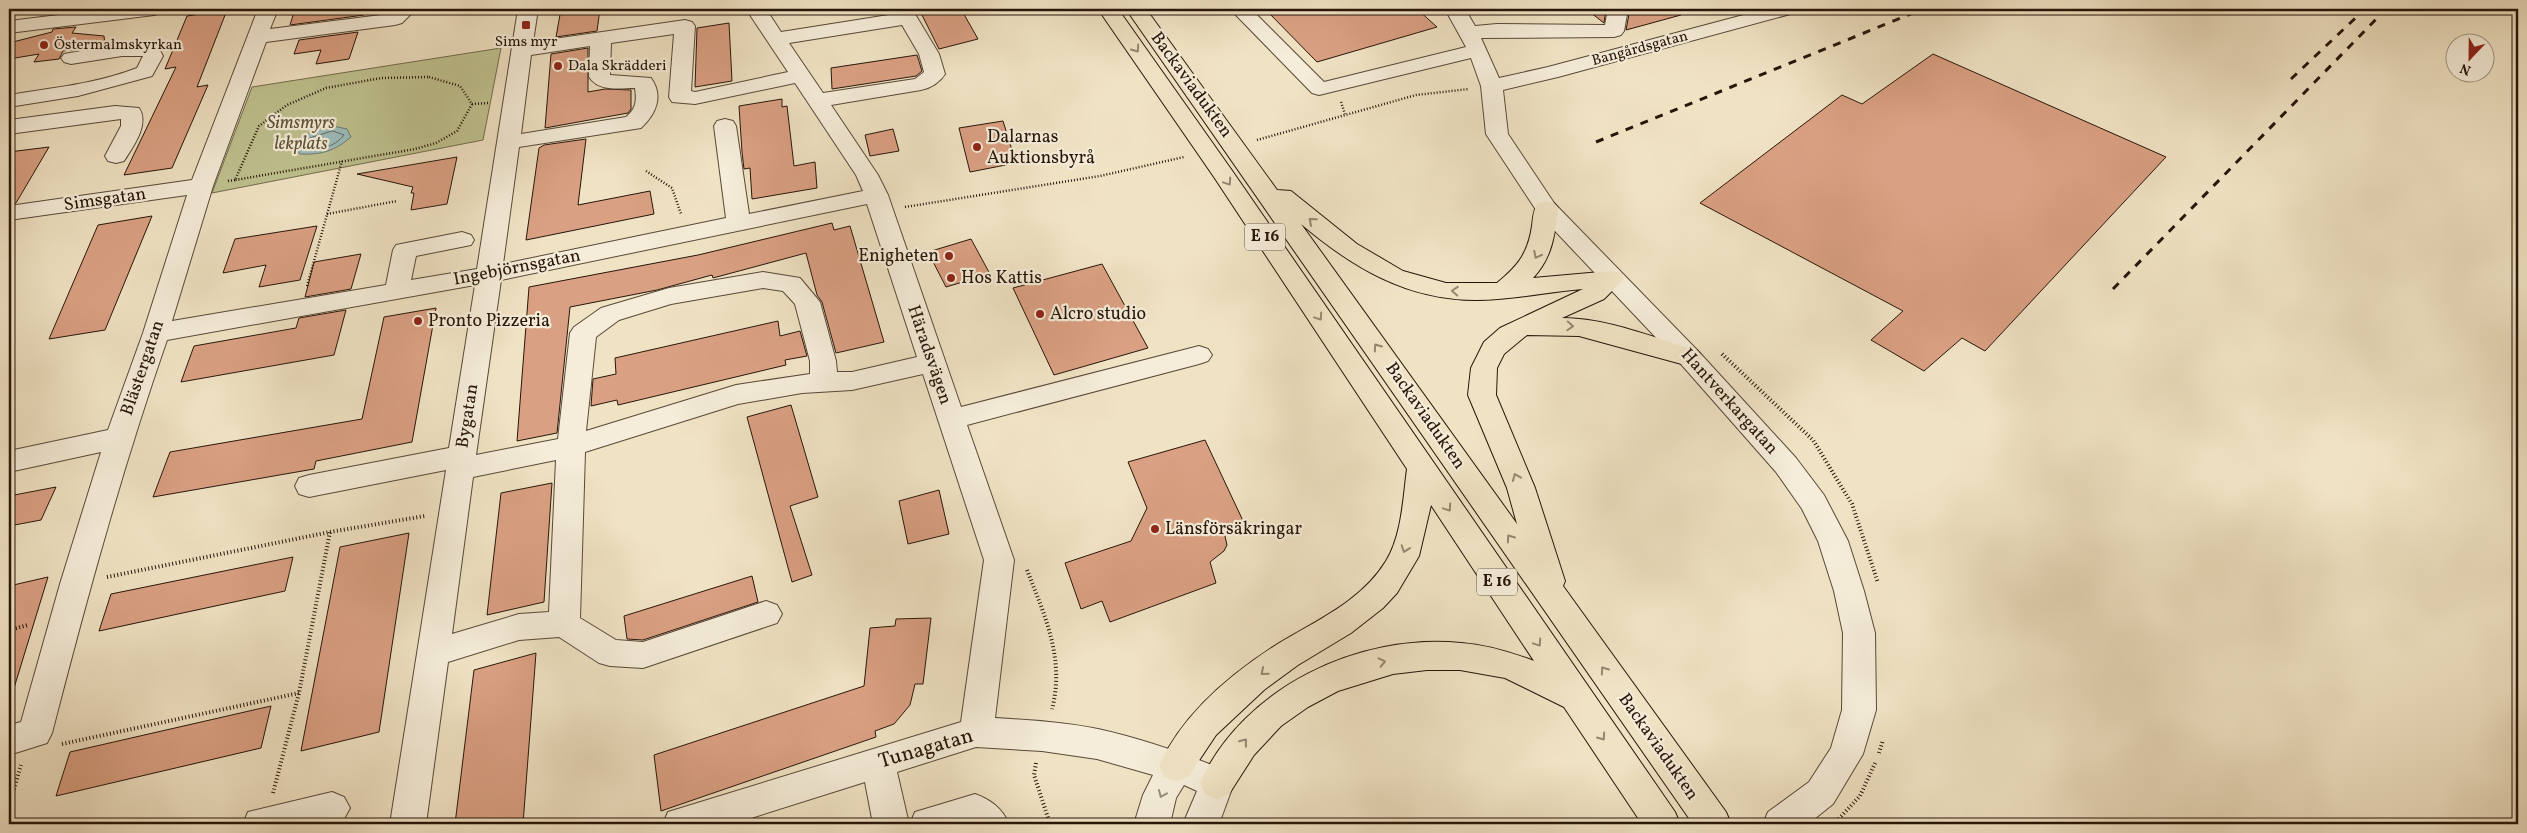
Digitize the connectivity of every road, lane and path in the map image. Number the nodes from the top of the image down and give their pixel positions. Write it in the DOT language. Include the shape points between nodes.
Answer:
graph roads {
  1 [pos="31,9"];
  2 [pos="154,9"];
  3 [pos="268,9"];
  4 [pos="406,9"];
  5 [pos="528,9"];
  6 [pos="756,9"];
  7 [pos="1108,9"];
  8 [pos="1136,9"];
  9 [pos="1240,9"];
  10 [pos="1455,9"];
  11 [pos="1618,9"];
  12 [pos="1787,9"];
  13 [pos="905,14"];
  14 [pos="12,31"];
  15 [pos="258,37"];
  16 [pos="775,38"];
  17 [pos="602,39"];
  18 [pos="1473,42"];
  19 [pos="522,50"];
  20 [pos="71,58"];
  21 [pos="800,76"];
  22 [pos="1492,86"];
  23 [pos="9,101"];
  24 [pos="816,101"];
  25 [pos="725,126"];
  26 [pos="9,127"];
  27 [pos="1254,141"];
  28 [pos="509,142"];
  29 [pos="116,156"];
  30 [pos="1192,156"];
  31 [pos="342,161"];
  32 [pos="1252,170"];
  33 [pos="646,171"];
  34 [pos="235,180"];
  35 [pos="201,186"];
  36 [pos="396,201"];
  37 [pos="879,203"];
  38 [pos="1546,208"];
  39 [pos="9,213"];
  40 [pos="327,214"];
  41 [pos="738,224"];
  42 [pos="686,234"];
  43 [pos="462,240"];
  44 [pos="491,274"];
  45 [pos="1612,279"];
  46 [pos="307,286"];
  47 [pos="1504,290"];
  48 [pos="397,291"];
  49 [pos="1522,327"];
  50 [pos="156,333"];
  51 [pos="1198,355"];
  52 [pos="1689,357"];
  53 [pos="931,363"];
  54 [pos="824,383"];
  55 [pos="951,419"];
  56 [pos="119,438"];
  57 [pos="571,446"];
  58 [pos="9,461"];
  59 [pos="461,462"];
  60 [pos="1421,467"];
  61 [pos="309,486"];
  62 [pos="454,510"];
  63 [pos="330,532"];
  64 [pos="999,560"];
  65 [pos="75,584"];
  66 [pos="1558,606"];
  67 [pos="766,614"];
  68 [pos="564,624"];
  69 [pos="28,625"];
  70 [pos="9,630"];
  71 [pos="434,653"];
  72 [pos="299,693"];
  73 [pos="1574,697"];
  74 [pos="976,732"];
  75 [pos="1042,736"];
  76 [pos="32,740"];
  77 [pos="878,763"];
  78 [pos="1176,766"];
  79 [pos="1217,783"];
  80 [pos="9,806"];
  81 [pos="332,808"];
  82 [pos="263,823"];
  83 [pos="408,824"];
  84 [pos="681,824"];
  85 [pos="891,824"];
  86 [pos="928,824"];
  87 [pos="991,824"];
  88 [pos="1050,824"];
  89 [pos="1152,824"];
  90 [pos="1201,824"];
  91 [pos="1662,824"];
  92 [pos="1712,824"];
  93 [pos="1781,824"];
  1 -- 14 [label="street"];
  2 -- 14 [label="street"];
  3 -- 15 [label="street, Blästergatan"];
  4 -- 15 [label="street" via="395,19"];
  5 -- 19 [label="street, Bygatan"];
  6 -- 16 [label="street, Häradsvägen"];
  7 -- 60 [label="highway, Backaviadukten / E 16, one-way"];
  8 -- 32 [label="highway, Backaviadukten / E 16"];
  9 -- 18 [label="street" via="1319,89"];
  10 -- 18 [label="street, Hantverkargatan"];
  11 -- 18 [label="street" via="1614,31 1497,30"];
  12 -- 22 [label="street, Bangårdsgatan"];
  13 -- 16 [label="street"];
  13 -- 24 [label="street" via="929,54 935,74 921,84"];
  15 -- 35 [label="street, Blästergatan"];
  16 -- 21 [label="street, Häradsvägen"];
  17 -- 19 [label="street"];
  17 -- 21 [label="street" via="685,26 680,97 694,98"];
  17 -- 28 [label="street" via="599,77 606,82 644,82 648,104 644,115 633,123"];
  18 -- 22 [label="street, Hantverkargatan"];
  19 -- 28 [label="street, Bygatan"];
  20 -- 23 [label="street" via="150,49 153,56 145,72 135,76 78,90"];
  21 -- 24 [label="street, Häradsvägen"];
  22 -- 27 [label="path" via="1416,95"];
  22 -- 38 [label="street, Hantverkargatan" via="1496,134"];
  24 -- 37 [label="street, Häradsvägen" via="867,175"];
  25 -- 41 [label="street"];
  26 -- 29 [label="street" via="115,112 131,113 132,126"];
  28 -- 44 [label="street, Bygatan"];
  30 -- 37 [label="path" via="1100,176"];
  31 -- 34 [label="path"];
  31 -- 34 [label="path" via="433,145 449,138 463,126 472,104 460,86 429,77 381,78 326,88 287,105 259,126"];
  31 -- 40 [label="path"];
  47 -- 32 [label="highway, one-way" via="1475,292 1417,285 1372,267"];
  66 -- 32 [label="highway, Backaviadukten / E 16, one-way"];
  33 -- 42 [label="path" via="672,188"];
  34 -- 35 [label="path"];
  35 -- 39 [label="street, Simsgatan"];
  35 -- 50 [label="street, Blästergatan"];
  36 -- 40 [label="path"];
  37 -- 41 [label="street, Ingebjörnsgatan"];
  37 -- 53 [label="street, Häradsvägen"];
  38 -- 45 [label="street, Hantverkargatan"];
  38 -- 47 [label="highway, one-way" via="1541,249 1536,260"];
  40 -- 46 [label="path"];
  41 -- 42 [label="street, Ingebjörnsgatan"];
  42 -- 44 [label="street, Ingebjörnsgatan"];
  43 -- 48 [label="street" via="405,250"];
  44 -- 48 [label="street, Ingebjörnsgatan"];
  44 -- 59 [label="street, Bygatan"];
  45 -- 47 [label="highway"];
  45 -- 49 [label="highway" via="1604,288"];
  45 -- 52 [label="street, Hantverkargatan"];
  48 -- 50 [label="street, Ingebjörnsgatan"];
  49 -- 52 [label="highway, one-way" via="1579,327"];
  66 -- 49 [label="highway, one-way" via="1521,488 1482,395 1481,380 1490,353 1506,336"];
  50 -- 56 [label="street, Blästergatan"];
  51 -- 55 [label="street"];
  52 -- 93 [label="street, Hantverkargatan" via="1786,465 1814,503 1833,540 1859,633 1859,710 1846,754 1821,793"];
  53 -- 54 [label="street" via="852,381"];
  53 -- 55 [label="street, Häradsvägen"];
  54 -- 57 [label="street" via="736,395"];
  54 -- 57 [label="street" via="823,361 807,302 791,284 763,280 669,296 610,314 582,333"];
  55 -- 64 [label="street, Häradsvägen"];
  56 -- 58 [label="street"];
  56 -- 65 [label="street, Blästergatan"];
  57 -- 59 [label="street" via="540,454"];
  57 -- 68 [label="street"];
  59 -- 61 [label="street"];
  59 -- 62 [label="street, Bygatan"];
  60 -- 73 [label="highway, Backaviadukten / E 16, one-way"];
  60 -- 78 [label="highway, one-way" via="1406,550 1385,586 1347,620 1270,666 1236,695 1204,726"];
  62 -- 63 [label="path"];
  62 -- 71 [label="street, Bygatan"];
  63 -- 65 [label="path"];
  63 -- 72 [label="path"];
  64 -- 74 [label="street, Häradsvägen"];
  64 -- 75 [label="path" via="1022,555 1050,634 1057,671 1054,704"];
  65 -- 76 [label="street, Blästergatan"];
  92 -- 66 [label="highway, Backaviadukten / E 16, one-way"];
  67 -- 68 [label="street" via="643,655 610,653"];
  68 -- 71 [label="street" via="519,627"];
  69 -- 70 [label="path"];
  71 -- 83 [label="street, Bygatan"];
  72 -- 76 [label="path"];
  72 -- 82 [label="path"];
  79 -- 73 [label="highway, one-way" via="1246,738 1273,713 1305,692 1343,674 1382,661 1424,656 1492,661 1533,674"];
  73 -- 91 [label="highway, Backaviadukten / E 16, one-way"];
  74 -- 75 [label="street, Tunagatan"];
  74 -- 77 [label="street, Tunagatan"];
  75 -- 78 [label="street, Tunagatan" via="1097,744"];
  75 -- 88 [label="path" via="1034,775"];
  76 -- 80 [label="path" via="25,752"];
  77 -- 84 [label="street, Tunagatan"];
  77 -- 85 [label="street"];
  78 -- 79 [label="street, Tunagatan"];
  78 -- 89 [label="street, one-way" via="1160,795"];
  79 -- 90 [label="street"];
  81 -- 82 [label="street"];
  86 -- 87 [label="street" via="975,810"];
}
